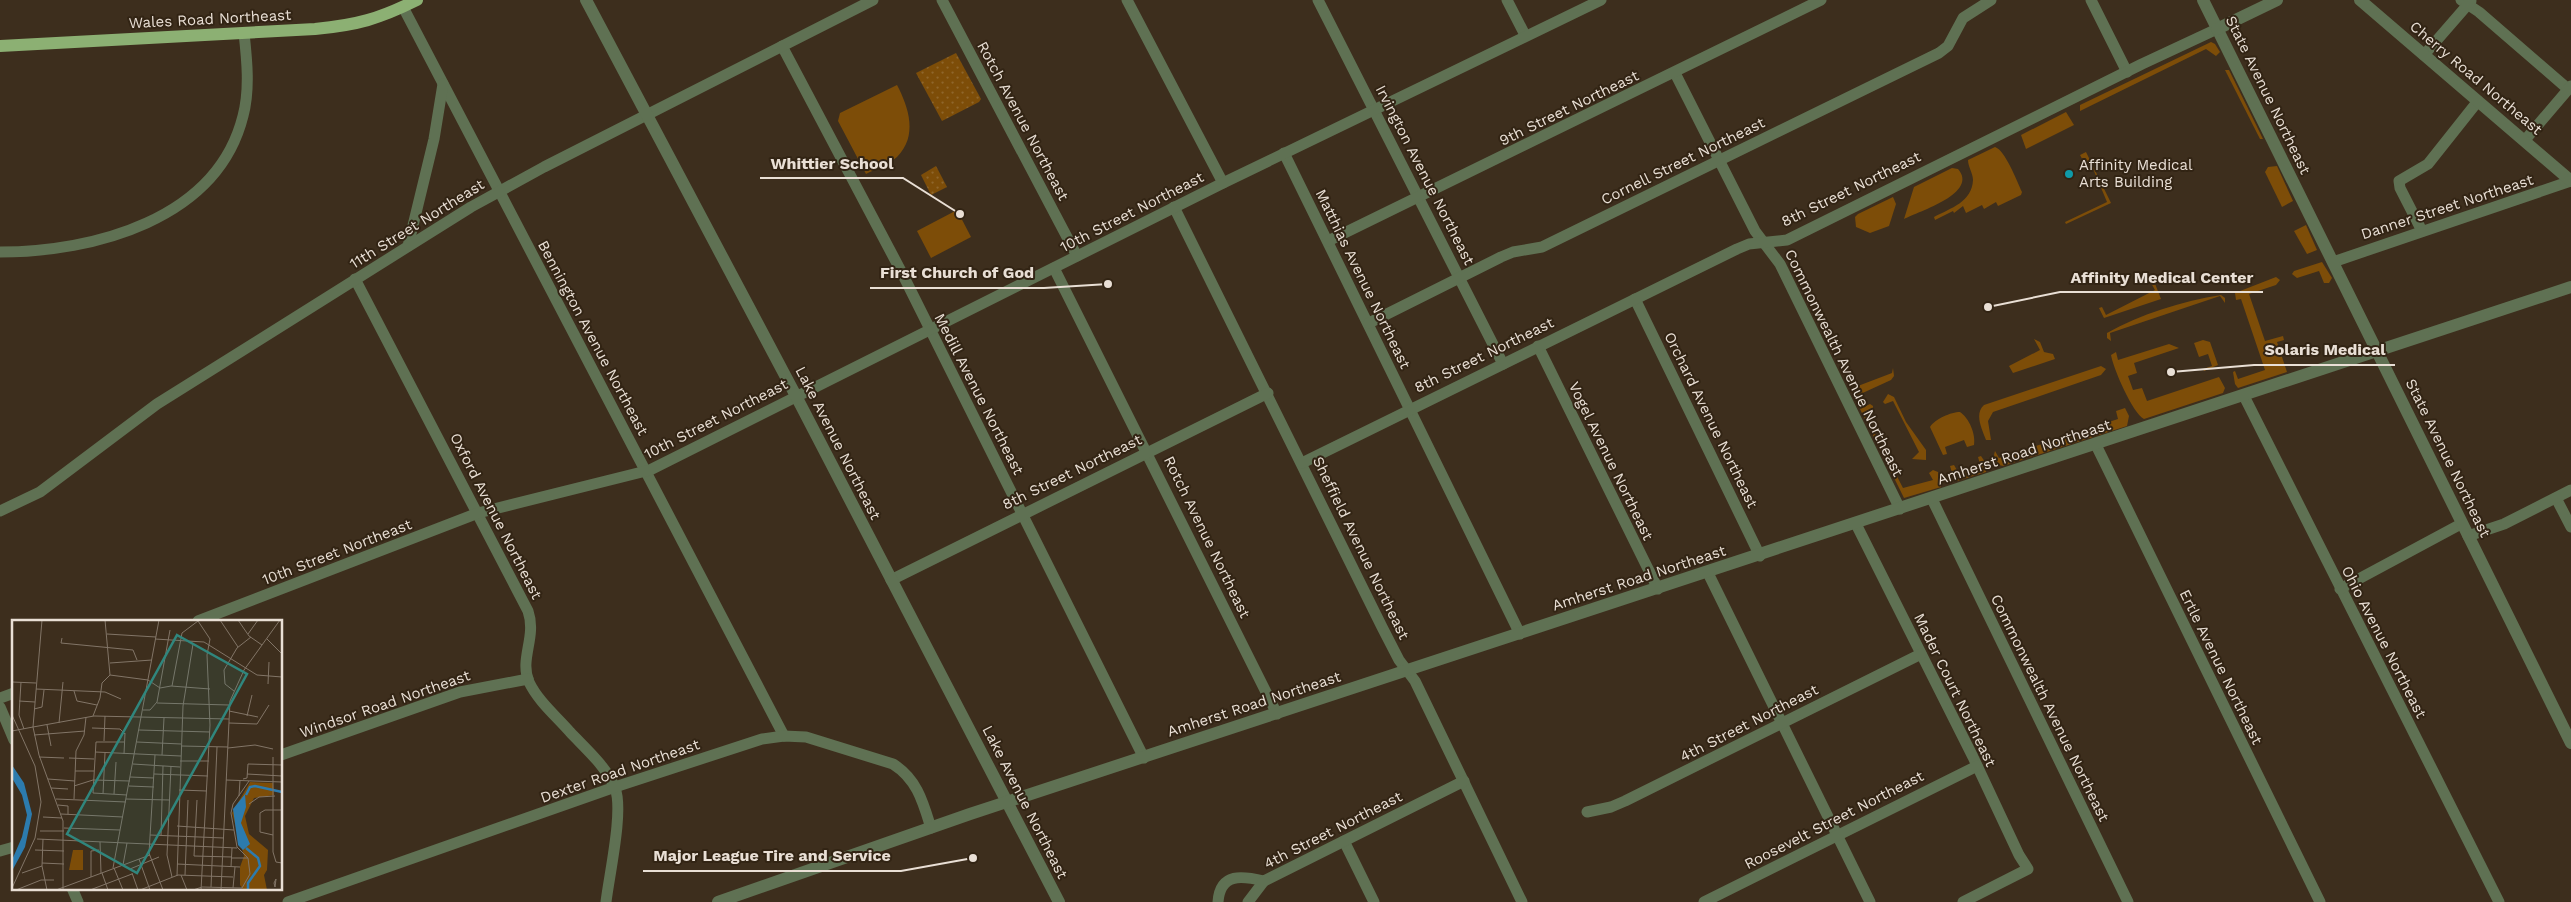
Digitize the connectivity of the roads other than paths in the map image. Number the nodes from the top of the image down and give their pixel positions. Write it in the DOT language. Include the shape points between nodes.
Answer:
graph roads {
  1 [pos="417,0"];
  2 [pos="586,0"];
  3 [pos="873,0"];
  4 [pos="942,0"];
  5 [pos="1127,0"];
  6 [pos="1318,0"];
  7 [pos="1507,0"];
  8 [pos="1601,0"];
  9 [pos="1821,0"];
  10 [pos="1991,0"];
  11 [pos="2091,0"];
  12 [pos="2203,0"];
  13 [pos="2277,0"];
  14 [pos="2360,0"];
  15 [pos="2467,2"];
  16 [pos="403,7"];
  17 [pos="2217,29"];
  18 [pos="244,33"];
  19 [pos="1526,35"];
  20 [pos="0,46"];
  21 [pos="782,46"];
  22 [pos="2424,55"];
  23 [pos="2127,72"];
  24 [pos="1675,73"];
  25 [pos="443,84"];
  26 [pos="2570,87"];
  27 [pos="2478,101"];
  28 [pos="1375,109"];
  29 [pos="647,115"];
  30 [pos="2525,140"];
  31 [pos="1284,153"];
  32 [pos="1719,160"];
  33 [pos="2571,181"];
  34 [pos="1223,183"];
  35 [pos="499,191"];
  36 [pos="1420,197"];
  37 [pos="1174,207"];
  38 [pos="2422,231"];
  39 [pos="1328,242"];
  40 [pos="1764,243"];
  41 [pos="408,246"];
  42 [pos="0,252"];
  43 [pos="1077,256"];
  44 [pos="2333,262"];
  45 [pos="1054,268"];
  46 [pos="1460,278"];
  47 [pos="356,279"];
  48 [pos="2571,287"];
  49 [pos="1635,299"];
  50 [pos="1368,323"];
  51 [pos="929,330"];
  52 [pos="1538,346"];
  53 [pos="2377,350"];
  54 [pos="1503,364"];
  55 [pos="1268,393"];
  56 [pos="796,396"];
  57 [pos="2244,396"];
  58 [pos="1411,410"];
  59 [pos="2096,445"];
  60 [pos="1148,453"];
  61 [pos="1302,463"];
  62 [pos="646,471"];
  63 [pos="2571,490"];
  64 [pos="2556,498"];
  65 [pos="1932,499"];
  66 [pos="1900,509"];
  67 [pos="0,511"];
  68 [pos="478,513"];
  69 [pos="1023,514"];
  70 [pos="1856,524"];
  71 [pos="2461,524"];
  72 [pos="2571,528"];
  73 [pos="2468,536"];
  74 [pos="1760,556"];
  75 [pos="1708,573"];
  76 [pos="891,580"];
  77 [pos="1658,589"];
  78 [pos="2340,589"];
  79 [pos="201,620"];
  80 [pos="1520,634"];
  81 [pos="1921,654"];
  82 [pos="1408,670"];
  83 [pos="528,679"];
  84 [pos="12,694"];
  85 [pos="0,698"];
  86 [pos="0,707"];
  87 [pos="1277,714"];
  88 [pos="1782,723"];
  89 [pos="12,735"];
  90 [pos="784,736"];
  91 [pos="2571,743"];
  92 [pos="282,755"];
  93 [pos="1144,758"];
  94 [pos="1976,766"];
  95 [pos="1464,781"];
  96 [pos="615,787"];
  97 [pos="1007,802"];
  98 [pos="1587,812"];
  99 [pos="932,828"];
  100 [pos="1838,835"];
  101 [pos="1344,841"];
  102 [pos="1264,881"];
  103 [pos="73,890"];
  104 [pos="1219,898"];
  105 [pos="78,902"];
  106 [pos="288,902"];
  107 [pos="606,902"];
  108 [pos="718,902"];
  109 [pos="1059,902"];
  110 [pos="1248,902"];
  111 [pos="1374,902"];
  112 [pos="1522,902"];
  113 [pos="1704,902"];
  114 [pos="1870,902"];
  115 [pos="1963,902"];
  116 [pos="2128,902"];
  117 [pos="2320,902"];
  118 [pos="2499,902"];
  1 -- 16 [label="main road, Wales Road Northeast"];
  2 -- 29 [label="street, Lake Avenue Northeast"];
  3 -- 21 [label="street, 11th Street Northeast"];
  4 -- 43 [label="street, Rotch Avenue Northeast"];
  5 -- 34 [label="street"];
  6 -- 28 [label="street, Irvington Avenue Northeast"];
  7 -- 19 [label="street"];
  8 -- 19 [label="street, 10th Street Northeast"];
  9 -- 24 [label="street, 9th Street Northeast"];
  10 -- 32 [label="street, Cornell Street Northeast" via="1963,18 1948,46 1939,53"];
  11 -- 23 [label="street"];
  12 -- 17 [label="street, State Avenue Northeast"];
  13 -- 17 [label="street, 8th Street Northeast"];
  14 -- 22 [label="street, Cherry Road Northeast"];
  15 -- 22 [label="street"];
  15 -- 26 [label="street"];
  16 -- 18 [label="main road, Wales Road Northeast" via="352,25"];
  16 -- 25 [label="street, Bennington Avenue Northeast"];
  17 -- 23 [label="street, 8th Street Northeast"];
  17 -- 44 [label="street, State Avenue Northeast"];
  18 -- 20 [label="main road, Wales Road Northeast"];
  18 -- 42 [label="street" via="246,86 243,116 224,159 197,190 170,211 123,232 57,248"];
  19 -- 28 [label="street, 10th Street Northeast"];
  21 -- 29 [label="street, 11th Street Northeast"];
  21 -- 51 [label="street, Medill Avenue Northeast"];
  22 -- 27 [label="street, Cherry Road Northeast"];
  23 -- 40 [label="street, 8th Street Northeast" via="1787,240"];
  24 -- 32 [label="street, Commonwealth Avenue Northeast"];
  24 -- 36 [label="street, 9th Street Northeast"];
  25 -- 35 [label="street, Bennington Avenue Northeast"];
  25 -- 41 [label="street" via="436,130"];
  26 -- 30 [label="street"];
  27 -- 30 [label="street, Cherry Road Northeast"];
  27 -- 38 [label="street" via="2428,164 2399,181"];
  28 -- 31 [label="street, 10th Street Northeast"];
  28 -- 36 [label="street, Irvington Avenue Northeast"];
  29 -- 35 [label="street, 11th Street Northeast"];
  29 -- 56 [label="street, Lake Avenue Northeast"];
  30 -- 33 [label="street, Cherry Road Northeast"];
  31 -- 34 [label="street, 10th Street Northeast"];
  31 -- 39 [label="street, Matthias Avenue Northeast"];
  32 -- 40 [label="street, Commonwealth Avenue Northeast"];
  32 -- 46 [label="street, Cornell Street Northeast" via="1542,247 1513,252"];
  33 -- 38 [label="street, Danner Street Northeast"];
  34 -- 37 [label="street, 10th Street Northeast"];
  35 -- 41 [label="street, 11th Street Northeast"];
  35 -- 62 [label="street, Bennington Avenue Northeast"];
  36 -- 39 [label="street, 9th Street Northeast"];
  36 -- 46 [label="street, Irvington Avenue Northeast"];
  37 -- 43 [label="street, 10th Street Northeast"];
  37 -- 55 [label="street, Sheffield Avenue Northeast"];
  38 -- 44 [label="street, Danner Street Northeast"];
  39 -- 50 [label="street, Matthias Avenue Northeast"];
  40 -- 49 [label="street, 8th Street Northeast" via="1737,249"];
  40 -- 66 [label="street, Commonwealth Avenue Northeast" via="1780,264"];
  41 -- 47 [label="street, 11th Street Northeast"];
  43 -- 45 [label="street, 10th Street Northeast"];
  44 -- 53 [label="street, State Avenue Northeast"];
  45 -- 51 [label="street, 10th Street Northeast"];
  45 -- 60 [label="street, Rotch Avenue Northeast"];
  46 -- 50 [label="street, Cornell Street Northeast"];
  46 -- 54 [label="street, Irvington Avenue Northeast"];
  47 -- 67 [label="street, 11th Street Northeast" via="157,404 40,492"];
  47 -- 68 [label="street, Oxford Avenue Northeast"];
  48 -- 53 [label="street, Amherst Road Northeast"];
  49 -- 52 [label="street, 8th Street Northeast"];
  49 -- 74 [label="street, Orchard Avenue Northeast"];
  50 -- 58 [label="street, Matthias Avenue Northeast"];
  51 -- 56 [label="street, 10th Street Northeast"];
  51 -- 69 [label="street, Medill Avenue Northeast"];
  52 -- 54 [label="street, 8th Street Northeast"];
  52 -- 77 [label="street, Vogel Avenue Northeast"];
  53 -- 57 [label="street, Amherst Road Northeast"];
  53 -- 71 [label="street, State Avenue Northeast"];
  54 -- 58 [label="street, 8th Street Northeast"];
  55 -- 60 [label="street, 8th Street Northeast"];
  55 -- 61 [label="street, Sheffield Avenue Northeast"];
  56 -- 62 [label="street, 10th Street Northeast"];
  56 -- 76 [label="street, Lake Avenue Northeast"];
  57 -- 59 [label="street, Amherst Road Northeast"];
  57 -- 78 [label="street, Ohio Avenue Northeast"];
  58 -- 61 [label="street, 8th Street Northeast"];
  58 -- 80 [label="street, Matthias Avenue Northeast"];
  59 -- 65 [label="street, Amherst Road Northeast"];
  59 -- 117 [label="street, Ertle Avenue Northeast"];
  60 -- 69 [label="street, 8th Street Northeast"];
  60 -- 87 [label="street, Rotch Avenue Northeast"];
  61 -- 82 [label="street, Sheffield Avenue Northeast" via="1391,643"];
  62 -- 68 [label="street, 10th Street Northeast"];
  62 -- 90 [label="street, Bennington Avenue Northeast"];
  63 -- 64 [label="street"];
  64 -- 72 [label="street"];
  64 -- 73 [label="street" via="2504,524"];
  65 -- 66 [label="street, Amherst Road Northeast"];
  65 -- 116 [label="street, Commonwealth Avenue Northeast"];
  66 -- 70 [label="street, Amherst Road Northeast"];
  68 -- 79 [label="street, 10th Street Northeast"];
  68 -- 83 [label="street, Oxford Avenue Northeast" via="531,620 526,664"];
  69 -- 76 [label="street, 8th Street Northeast"];
  69 -- 93 [label="street, Medill Avenue Northeast"];
  70 -- 74 [label="street, Amherst Road Northeast"];
  70 -- 81 [label="street, Mader Court Northeast"];
  71 -- 73 [label="street, State Avenue Northeast"];
  71 -- 78 [label="street"];
  73 -- 91 [label="street, State Avenue Northeast"];
  74 -- 75 [label="street, Amherst Road Northeast"];
  75 -- 77 [label="street, Amherst Road Northeast"];
  75 -- 88 [label="street"];
  76 -- 97 [label="street, Lake Avenue Northeast"];
  77 -- 80 [label="street, Amherst Road Northeast"];
  78 -- 118 [label="street, Ohio Avenue Northeast"];
  80 -- 82 [label="street, Amherst Road Northeast"];
  81 -- 88 [label="street, 4th Street Northeast"];
  81 -- 94 [label="street, Mader Court Northeast"];
  82 -- 87 [label="street, Amherst Road Northeast"];
  82 -- 95 [label="street, Sheffield Avenue Northeast"];
  83 -- 92 [label="street, Windsor Road Northeast" via="460,692"];
  83 -- 96 [label="street" via="537,696 604,768"];
  84 -- 85 [label="street"];
  86 -- 89 [label="street"];
  87 -- 93 [label="street, Amherst Road Northeast"];
  88 -- 98 [label="street, 4th Street Northeast" via="1625,802"];
  88 -- 100 [label="street"];
  90 -- 96 [label="street, Dexter Road Northeast" via="749,743"];
  90 -- 99 [label="street, Dexter Road Northeast" via="806,737 871,756 904,770 922,799"];
  93 -- 97 [label="street, Amherst Road Northeast"];
  94 -- 100 [label="street, Roosevelt Street Northeast"];
  94 -- 115 [label="street, Mader Court Northeast" via="2028,869"];
  95 -- 101 [label="street, 4th Street Northeast"];
  95 -- 112 [label="street, Sheffield Avenue Northeast"];
  96 -- 106 [label="street, Dexter Road Northeast"];
  96 -- 107 [label="street" via="618,809"];
  97 -- 99 [label="street, Amherst Road Northeast"];
  97 -- 109 [label="street, Lake Avenue Northeast"];
  99 -- 108 [label="street, Amherst Road Northeast"];
  100 -- 113 [label="street, Roosevelt Street Northeast"];
  100 -- 114 [label="street"];
  101 -- 102 [label="street, 4th Street Northeast"];
  101 -- 111 [label="street"];
  102 -- 104 [label="street, 4th Street Northeast" via="1245,876 1235,878 1225,884"];
  102 -- 110 [label="street"];
  103 -- 105 [label="street"];
}
